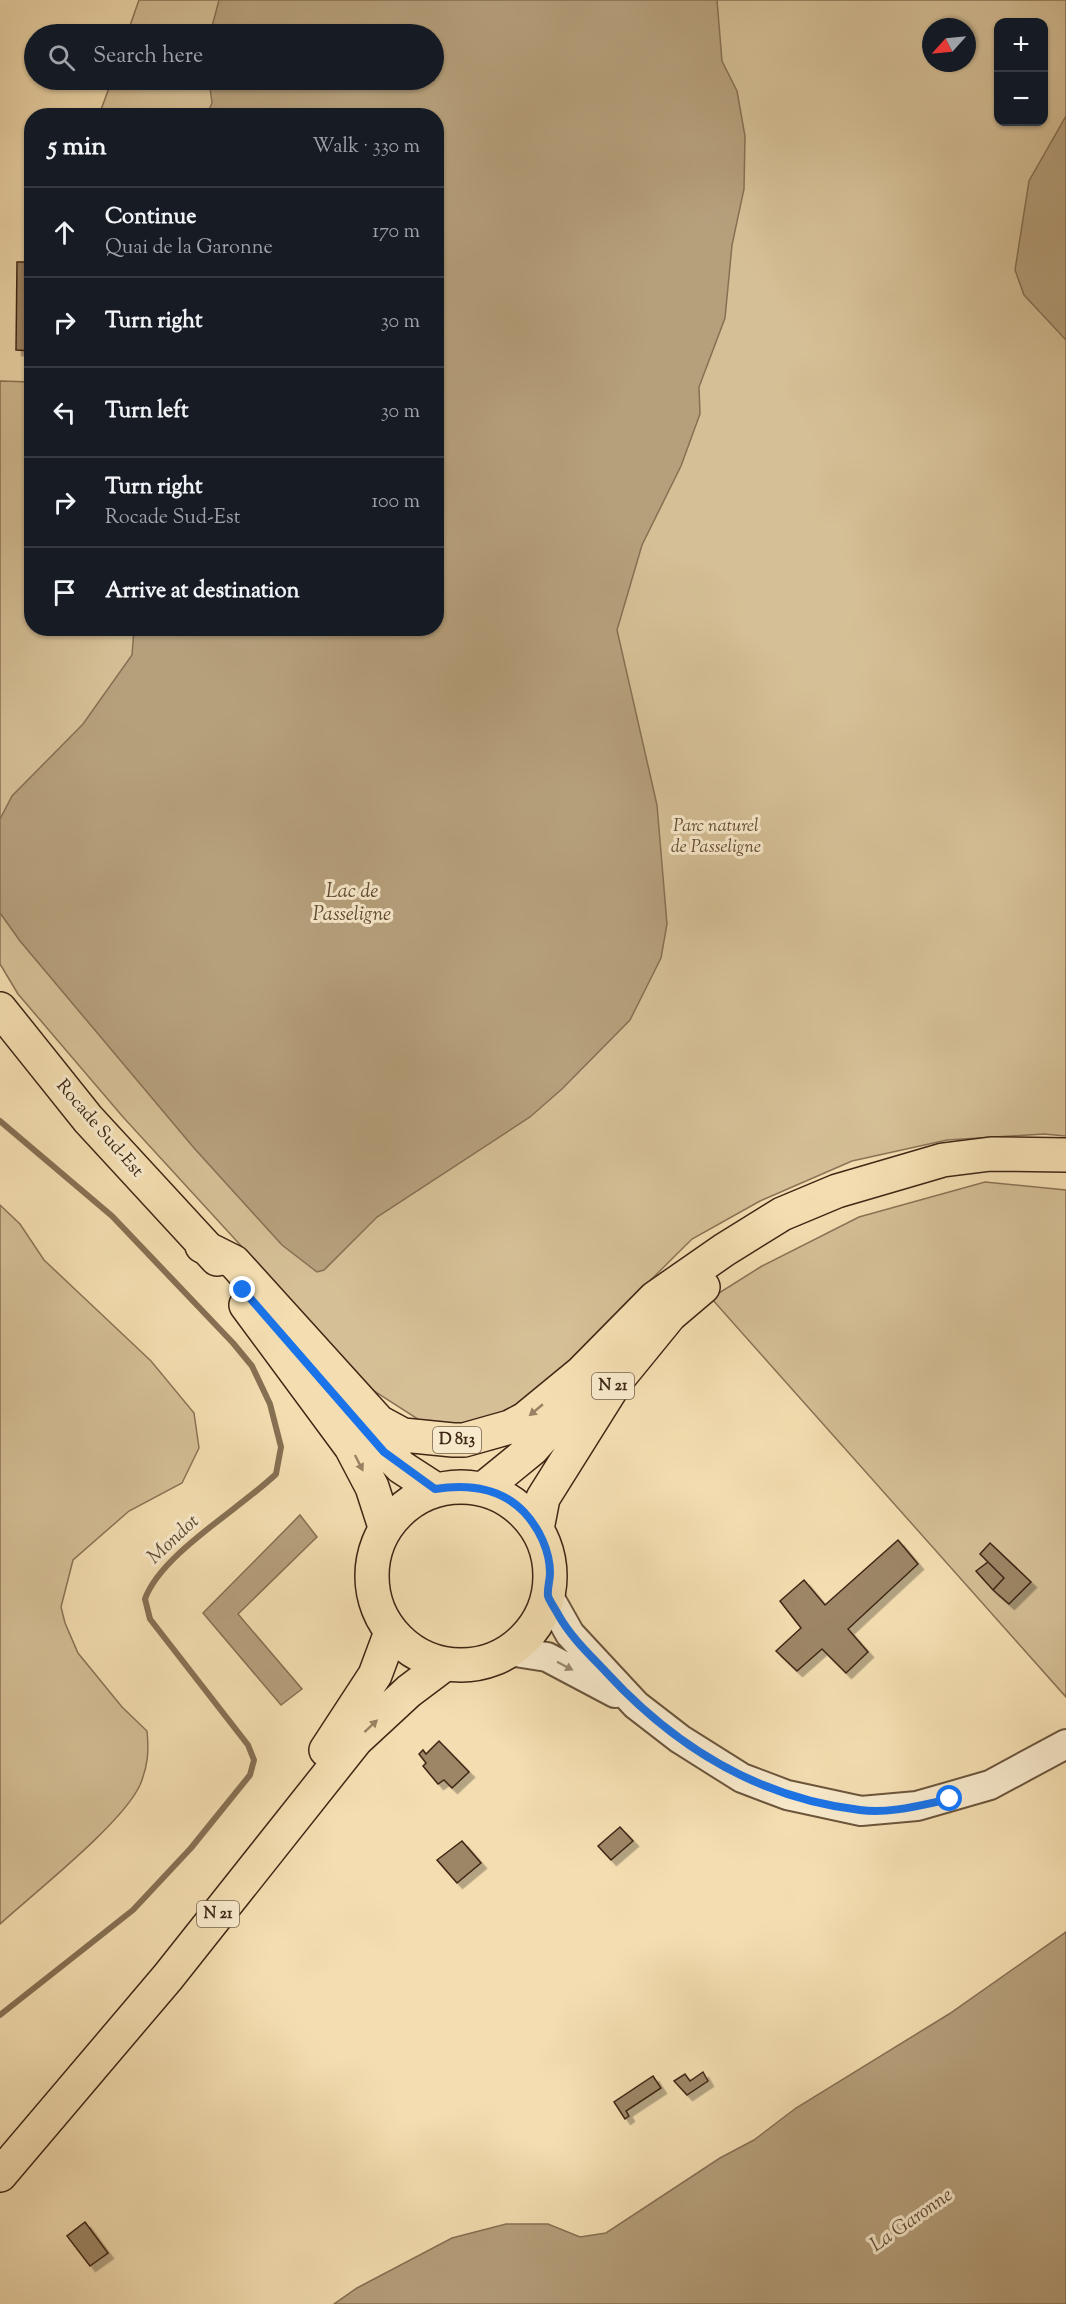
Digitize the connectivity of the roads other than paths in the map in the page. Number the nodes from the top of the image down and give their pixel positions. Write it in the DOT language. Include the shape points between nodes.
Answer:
graph roads {
  1 [pos="0,1009"];
  2 [pos="1066,1155"];
  3 [pos="1066,1165"];
  4 [pos="202,1245"];
  5 [pos="724,1250"];
  6 [pos="435,1489"];
  7 [pos="483,1489"];
  8 [pos="385,1527"];
  9 [pos="537,1529"];
  10 [pos="548,1595"];
  11 [pos="391,1632"];
  12 [pos="509,1651"];
  13 [pos="445,1664"];
  14 [pos="636,1704"];
  15 [pos="1066,1744"];
  16 [pos="0,2155"];
  17 [pos="0,2175"];
  1 -- 4 [label="main road, Rocade Sud-Est / D 813" via="88,1119"];
  2 -- 5 [label="main road, N 21" via="991,1154 903,1170 782,1214"];
  3 -- 9 [label="main road, N 21" via="981,1166 907,1182 825,1212 726,1268 670,1315 617,1380 543,1498"];
  5 -- 4 [label="main road, D 813, one-way" via="655,1298 580,1372 525,1419 464,1440 403,1435 380,1422 234,1262"];
  4 -- 6 [label="main road, Rocade Sud-Est / D 813" via="370,1437 401,1467"];
  4 -- 8 [label="main road, Rocade Sud-Est / D 813, one-way" via="351,1447 372,1487"];
  5 -- 7 [label="main road, N 21" via="659,1308 532,1449"];
  6 -- 7 [label="main road"];
  6 -- 8 [label="main road" via="407,1504"];
  7 -- 9 [label="main road" via="505,1497"];
  8 -- 11 [label="main road" via="374,1552 371,1580 377,1607"];
  9 -- 10 [label="main road" via="547,1550"];
  10 -- 12 [label="main road" via="527,1636"];
  10 -- 14 [label="street" via="570,1634"];
  11 -- 13 [label="main road" via="424,1658"];
  11 -- 16 [label="main road, N 21" via="375,1675 337,1736 170,1956"];
  12 -- 13 [label="main road" via="489,1661"];
  12 -- 14 [label="street, one-way" via="547,1657"];
  17 -- 13 [label="main road, N 21, one-way" via="168,1977 356,1740"];
  14 -- 15 [label="street" via="680,1739 742,1778 787,1795 861,1810 950,1799 990,1785"];
}
